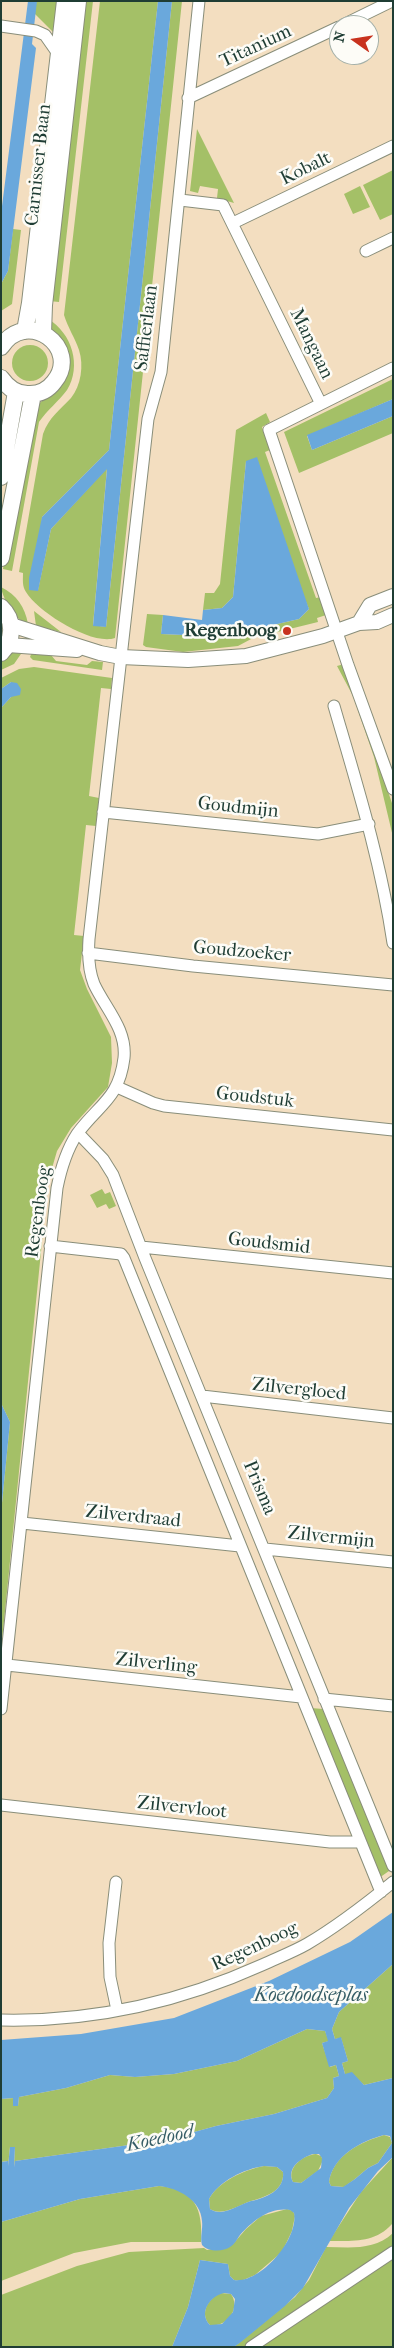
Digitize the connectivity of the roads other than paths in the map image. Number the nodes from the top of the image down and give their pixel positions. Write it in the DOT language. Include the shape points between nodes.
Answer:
graph roads {
  1 [pos="64,1"];
  2 [pos="78,1"];
  3 [pos="199,1"];
  4 [pos="392,1"];
  5 [pos="363,15"];
  6 [pos="1,26"];
  7 [pos="329,32"];
  8 [pos="59,55"];
  9 [pos="188,98"];
  10 [pos="393,146"];
  11 [pos="180,200"];
  12 [pos="233,223"];
  13 [pos="393,238"];
  14 [pos="366,251"];
  15 [pos="24,330"];
  16 [pos="43,333"];
  17 [pos="3,341"];
  18 [pos="393,368"];
  19 [pos="1,378"];
  20 [pos="16,392"];
  21 [pos="33,394"];
  22 [pos="321,404"];
  23 [pos="1,477"];
  24 [pos="1,558"];
  25 [pos="393,596"];
  26 [pos="1,607"];
  27 [pos="393,615"];
  28 [pos="359,623"];
  29 [pos="11,625"];
  30 [pos="337,631"];
  31 [pos="5,649"];
  32 [pos="94,651"];
  33 [pos="120,656"];
  34 [pos="334,706"];
  35 [pos="393,789"];
  36 [pos="103,812"];
  37 [pos="369,824"];
  38 [pos="393,943"];
  39 [pos="88,953"];
  40 [pos="393,985"];
  41 [pos="117,1087"];
  42 [pos="393,1130"];
  43 [pos="78,1133"];
  44 [pos="50,1246"];
  45 [pos="141,1247"];
  46 [pos="393,1274"];
  47 [pos="202,1396"];
  48 [pos="393,1418"];
  49 [pos="22,1523"];
  50 [pos="240,1546"];
  51 [pos="265,1549"];
  52 [pos="393,1562"];
  53 [pos="6,1666"];
  54 [pos="301,1697"];
  55 [pos="324,1699"];
  56 [pos="393,1706"];
  57 [pos="1,1709"];
  58 [pos="1,1805"];
  59 [pos="359,1842"];
  60 [pos="393,1866"];
  61 [pos="116,1882"];
  62 [pos="393,1882"];
  63 [pos="381,1892"];
  64 [pos="117,2010"];
  65 [pos="1,2020"];
  66 [pos="393,2252"];
  67 [pos="251,2347"];
  1 -- 8 [label="main road, Carnisser Baan"];
  2 -- 16 [label="main road, Carnisser Baan"];
  3 -- 9 [label="street, Saffierlaan"];
  4 -- 5 [label="street"];
  6 -- 8 [label="street" via="36,30 45,35"];
  7 -- 9 [label="street, Titanium"];
  8 -- 15 [label="main road, Carnisser Baan" via="30,303"];
  9 -- 11 [label="street, Saffierlaan"];
  10 -- 12 [label="street, Kobalt"];
  11 -- 12 [label="street, Mangaan" via="223,205"];
  11 -- 33 [label="street, Saffierlaan" via="161,372 148,419"];
  12 -- 22 [label="street, Mangaan"];
  13 -- 14 [label="street"];
  15 -- 16 [label="main road"];
  15 -- 17 [label="main road"];
  16 -- 21 [label="main road" via="57,347 61,368 51,386"];
  18 -- 22 [label="street"];
  19 -- 20 [label="main road"];
  20 -- 21 [label="main road"];
  20 -- 23 [label="main road"];
  21 -- 24 [label="main road"];
  22 -- 30 [label="street, Mangaan" via="269,430"];
  25 -- 28 [label="street" via="370,605"];
  26 -- 29 [label="main road"];
  27 -- 28 [label="street" via="377,622"];
  28 -- 30 [label="street"];
  29 -- 31 [label="main road"];
  29 -- 32 [label="street"];
  30 -- 33 [label="street" via="246,656 188,660"];
  30 -- 35 [label="street"];
  31 -- 32 [label="street"];
  32 -- 33 [label="street"];
  33 -- 36 [label="street, Regenboog"];
  34 -- 37 [label="street"];
  36 -- 37 [label="street, Goudmijn" via="318,834"];
  36 -- 39 [label="street, Regenboog"];
  37 -- 38 [label="street"];
  39 -- 40 [label="street, Goudzoeker"];
  39 -- 41 [label="street, Regenboog" via="94,984 123,1041 124,1057"];
  41 -- 42 [label="street, Goudstuk" via="164,1106"];
  41 -- 43 [label="street, Regenboog"];
  43 -- 44 [label="street, Regenboog" via="65,1156 60,1174"];
  43 -- 45 [label="street, Prisma" via="113,1174"];
  44 -- 49 [label="street, Regenboog"];
  44 -- 50 [label="street, Prisma" via="121,1254"];
  45 -- 46 [label="street, Goudsmid"];
  45 -- 47 [label="street, Prisma"];
  47 -- 48 [label="street, Zilvergloed"];
  47 -- 51 [label="street, Prisma"];
  49 -- 50 [label="street, Zilverdraad"];
  49 -- 53 [label="street, Regenboog"];
  50 -- 54 [label="street, Prisma"];
  51 -- 52 [label="street, Zilvermijn"];
  51 -- 55 [label="street, Prisma"];
  53 -- 54 [label="street, Zilverling"];
  53 -- 57 [label="street, Regenboog"];
  54 -- 59 [label="street, Prisma"];
  55 -- 56 [label="street"];
  55 -- 60 [label="street, Prisma"];
  58 -- 59 [label="street, Zilvervloot" via="321,1841"];
  59 -- 63 [label="street, Prisma"];
  61 -- 64 [label="street" via="109,1943 110,1977"];
  62 -- 63 [label="street, Regenboog"];
  63 -- 64 [label="street, Regenboog" via="306,1944 222,1983 178,1997"];
  64 -- 65 [label="street, Regenboog" via="81,2016"];
  66 -- 67 [label="street"];
}
